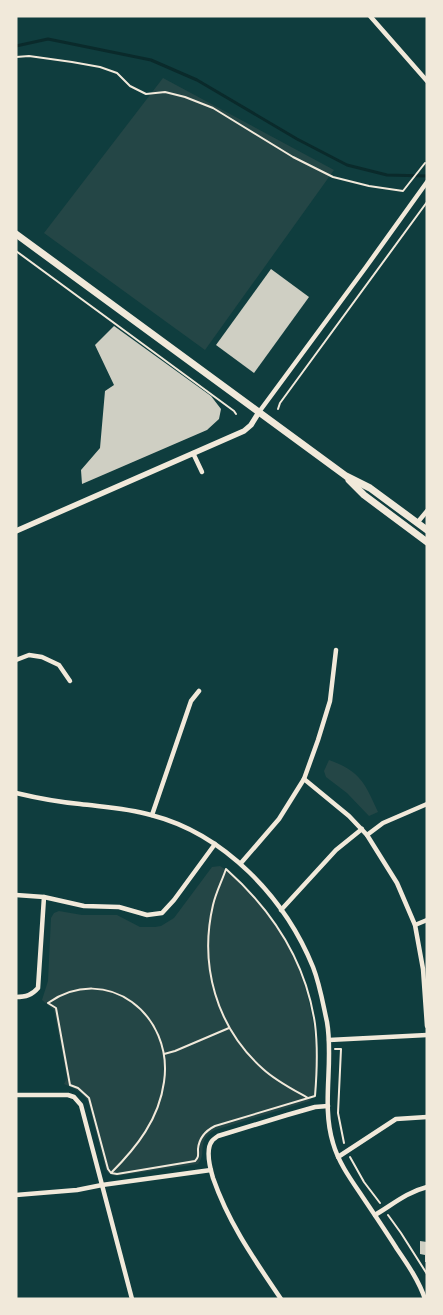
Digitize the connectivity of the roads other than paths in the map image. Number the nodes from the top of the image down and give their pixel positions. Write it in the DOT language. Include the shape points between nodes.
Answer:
graph roads {
  1 [pos="370,16"];
  2 [pos="427,81"];
  3 [pos="426,182"];
  4 [pos="16,234"];
  5 [pos="259,412"];
  6 [pos="192,453"];
  7 [pos="202,472"];
  8 [pos="346,476"];
  9 [pos="427,511"];
  10 [pos="418,523"];
  11 [pos="427,530"];
  12 [pos="16,531"];
  13 [pos="427,542"];
  14 [pos="336,650"];
  15 [pos="16,660"];
  16 [pos="70,681"];
  17 [pos="199,691"];
  18 [pos="304,779"];
  19 [pos="16,793"];
  20 [pos="427,804"];
  21 [pos="152,815"];
  22 [pos="362,829"];
  23 [pos="368,835"];
  24 [pos="215,844"];
  25 [pos="241,863"];
  26 [pos="16,895"];
  27 [pos="44,897"];
  28 [pos="281,910"];
  29 [pos="427,920"];
  30 [pos="415,925"];
  31 [pos="16,997"];
  32 [pos="427,1026"];
  33 [pos="427,1035"];
  34 [pos="329,1040"];
  35 [pos="16,1095"];
  36 [pos="328,1106"];
  37 [pos="427,1117"];
  38 [pos="338,1157"];
  39 [pos="211,1170"];
  40 [pos="102,1185"];
  41 [pos="427,1187"];
  42 [pos="16,1195"];
  43 [pos="375,1215"];
  44 [pos="132,1299"];
  45 [pos="281,1299"];
  46 [pos="425,1299"];
  1 -- 2 [label="street"];
  3 -- 5 [label="street"];
  4 -- 5 [label="main road"];
  5 -- 6 [label="street" via="244,431"];
  5 -- 8 [label="main road"];
  6 -- 7 [label="street"];
  6 -- 12 [label="street"];
  8 -- 10 [label="main road" via="370,488"];
  8 -- 13 [label="main road" via="364,495"];
  9 -- 10 [label="street"];
  10 -- 11 [label="main road"];
  14 -- 18 [label="street" via="330,701"];
  15 -- 16 [label="street" via="29,655 42,657 59,664"];
  17 -- 21 [label="street" via="191,701"];
  18 -- 22 [label="street"];
  18 -- 25 [label="street" via="279,819"];
  19 -- 21 [label="street"];
  20 -- 23 [label="street" via="383,823"];
  21 -- 24 [label="street"];
  22 -- 23 [label="street"];
  22 -- 28 [label="street" via="336,850"];
  23 -- 30 [label="street" via="398,883"];
  24 -- 25 [label="street"];
  24 -- 27 [label="street" via="162,913 147,915 119,907 84,906"];
  25 -- 28 [label="street"];
  26 -- 27 [label="street"];
  27 -- 31 [label="street" via="38,988 33,994"];
  28 -- 34 [label="street" via="312,966"];
  29 -- 30 [label="street"];
  30 -- 32 [label="street" via="423,969"];
  33 -- 34 [label="street"];
  34 -- 36 [label="street"];
  35 -- 40 [label="street" via="62,1094 78,1100"];
  36 -- 38 [label="street"];
  36 -- 39 [label="street" via="306,1109 218,1136 210,1146"];
  37 -- 38 [label="street" via="396,1119"];
  38 -- 43 [label="street"];
  39 -- 40 [label="street"];
  39 -- 45 [label="street" via="231,1222"];
  40 -- 42 [label="street"];
  40 -- 44 [label="street"];
  41 -- 43 [label="street" via="402,1197"];
  43 -- 46 [label="street" via="415,1277"];
}
